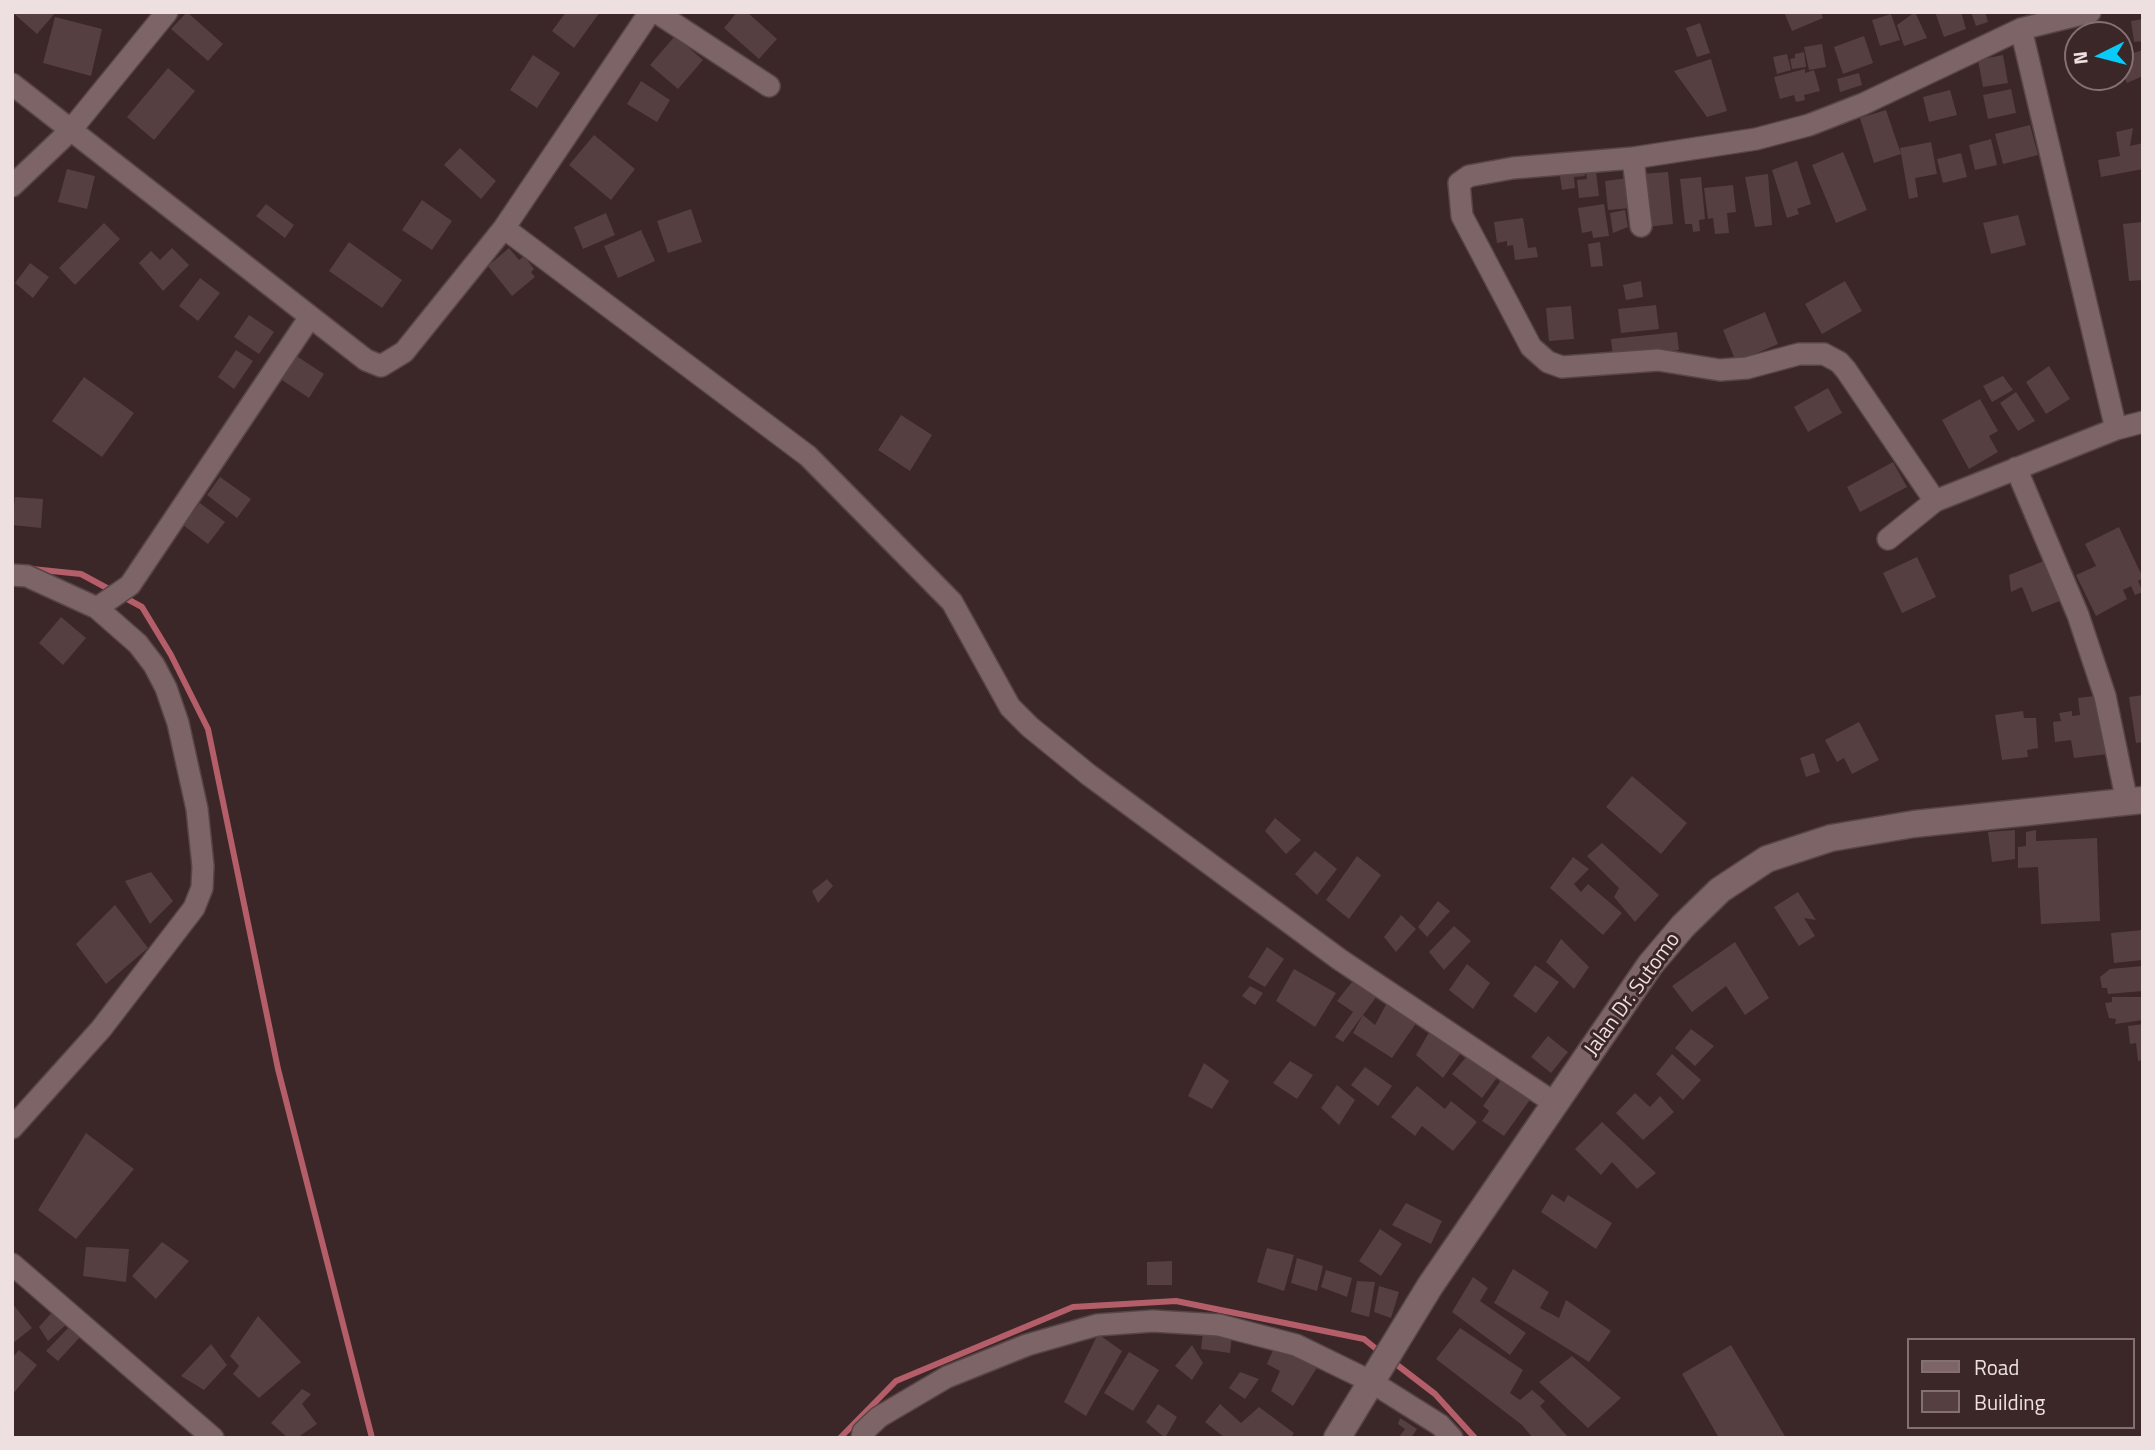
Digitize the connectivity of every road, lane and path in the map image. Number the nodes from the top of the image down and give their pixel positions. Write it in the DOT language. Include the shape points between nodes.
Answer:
graph roads {
  1 [pos="167,12"];
  2 [pos="650,12"];
  3 [pos="656,12"];
  4 [pos="2090,12"];
  5 [pos="2028,22"];
  6 [pos="12,84"];
  7 [pos="769,86"];
  8 [pos="70,131"];
  9 [pos="1633,159"];
  10 [pos="12,186"];
  11 [pos="1641,226"];
  12 [pos="504,228"];
  13 [pos="310,317"];
  14 [pos="2143,422"];
  15 [pos="2116,429"];
  16 [pos="2016,468"];
  17 [pos="1935,501"];
  18 [pos="1888,539"];
  19 [pos="12,575"];
  20 [pos="103,604"];
  21 [pos="2135,801"];
  22 [pos="1556,1104"];
  23 [pos="12,1128"];
  24 [pos="12,1264"];
  25 [pos="1371,1380"];
  26 [pos="213,1438"];
  27 [pos="862,1438"];
  28 [pos="1337,1438"];
  29 [pos="1452,1438"];
  1 -- 8 [label="street"];
  2 -- 12 [label="street"];
  3 -- 7 [label="street"];
  4 -- 5 [label="street"];
  5 -- 9 [label="street" via="1863,104 1808,125 1756,139"];
  5 -- 15 [label="street"];
  6 -- 8 [label="street"];
  8 -- 10 [label="street"];
  8 -- 13 [label="street"];
  9 -- 11 [label="street"];
  9 -- 17 [label="street" via="1513,168 1469,176 1459,183 1462,216 1531,347 1562,367 1658,360 1720,370 1799,354 1824,354 1846,370"];
  12 -- 13 [label="street" via="392,362 381,366 366,360"];
  12 -- 22 [label="street" via="808,456 952,602 1010,707 1030,727 1339,959"];
  13 -- 20 [label="street" via="130,585"];
  14 -- 15 [label="street"];
  15 -- 16 [label="street"];
  16 -- 17 [label="street"];
  16 -- 21 [label="street" via="2078,615"];
  17 -- 18 [label="street"];
  19 -- 20 [label="street" via="27,576"];
  20 -- 23 [label="street" via="138,644 166,688 197,809 202,888 194,908 101,1029"];
  21 -- 22 [label="street, Jalan Dr. Sutomo" via="1914,824 1831,838 1767,859 1720,890 1683,926 1650,965"];
  22 -- 25 [label="street, Jalan Dr. Sutomo"];
  24 -- 26 [label="street"];
  25 -- 27 [label="street" via="1296,1345 1219,1325 1153,1321 1097,1325 1027,1345 947,1377 879,1417"];
  25 -- 28 [label="street, Jalan Dr. Sutomo"];
  25 -- 29 [label="street" via="1440,1425"];
}
